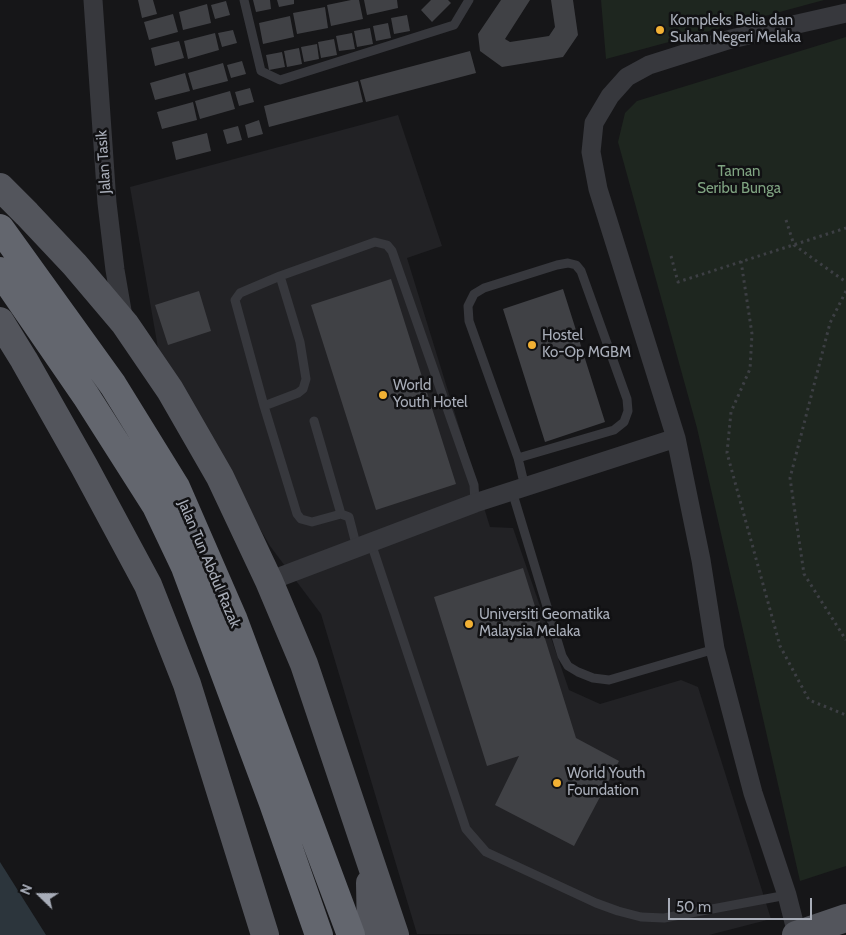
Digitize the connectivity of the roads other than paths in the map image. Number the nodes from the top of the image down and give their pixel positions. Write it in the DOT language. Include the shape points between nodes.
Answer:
graph roads {
  1 [pos="93,0"];
  2 [pos="244,0"];
  3 [pos="469,0"];
  4 [pos="846,14"];
  5 [pos="0,187"];
  6 [pos="0,228"];
  7 [pos="0,271"];
  8 [pos="280,276"];
  9 [pos="0,321"];
  10 [pos="125,324"];
  11 [pos="264,406"];
  12 [pos="314,421"];
  13 [pos="676,438"];
  14 [pos="518,458"];
  15 [pos="518,489"];
  16 [pos="475,503"];
  17 [pos="341,514"];
  18 [pos="364,545"];
  19 [pos="269,581"];
  20 [pos="715,649"];
  21 [pos="370,856"];
  22 [pos="787,895"];
  23 [pos="257,909"];
  24 [pos="846,918"];
  25 [pos="266,935"];
  26 [pos="275,935"];
  27 [pos="319,935"];
  28 [pos="351,935"];
  29 [pos="370,935"];
  30 [pos="395,935"];
  31 [pos="796,935"];
  1 -- 10 [label="street, Jalan Tasik" via="107,202"];
  2 -- 3 [label="lane" via="261,72 280,80 454,25"];
  4 -- 13 [label="street" via="731,39 649,65 628,77 610,96 594,123 591,152 598,189"];
  5 -- 10 [label="main road" via="75,265"];
  6 -- 28 [label="highway, Jalan Tun Abdul Razak" via="113,385 176,487 233,618"];
  7 -- 27 [label="highway, Jalan Tun Abdul Razak" via="86,396 156,506 185,567"];
  8 -- 11 [label="lane" via="300,342 306,379 298,393"];
  8 -- 11 [label="lane" via="240,293 235,300"];
  8 -- 16 [label="lane" via="375,242 388,245 474,485"];
  9 -- 23 [label="main road" via="75,449 148,585 187,684"];
  10 -- 19 [label="main road" via="170,390 220,478"];
  11 -- 17 [label="lane" via="298,514 312,522"];
  12 -- 17 [label="lane"];
  13 -- 15 [label="street"];
  13 -- 20 [label="street"];
  14 -- 14 [label="lane" via="469,321 468,306 474,294 484,288 568,263 581,271 627,399 628,411 624,422 614,430"];
  14 -- 15 [label="lane"];
  15 -- 16 [label="street"];
  15 -- 20 [label="lane" via="562,656 568,666 593,678 608,680"];
  16 -- 18 [label="street"];
  17 -- 18 [label="lane" via="349,517"];
  18 -- 19 [label="street"];
  18 -- 22 [label="lane" via="466,829 486,852 596,903 641,917 664,918"];
  19 -- 21 [label="main road" via="304,664"];
  20 -- 22 [label="street" via="753,792"];
  21 -- 29 [label="main road"];
  21 -- 30 [label="main road"];
  22 -- 31 [label="street"];
  23 -- 25 [label="main road"];
  23 -- 26 [label="main road"];
  24 -- 31 [label="main road"];
}
